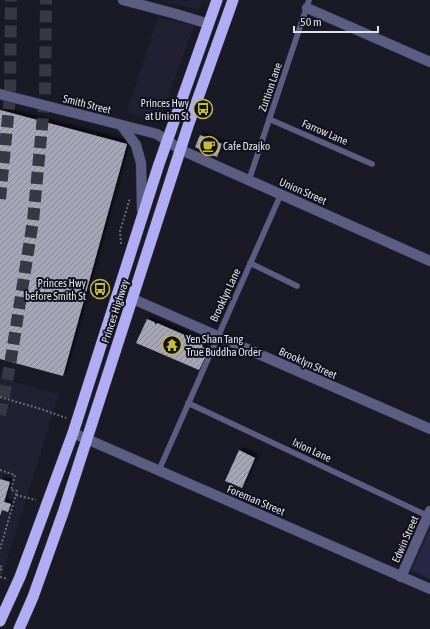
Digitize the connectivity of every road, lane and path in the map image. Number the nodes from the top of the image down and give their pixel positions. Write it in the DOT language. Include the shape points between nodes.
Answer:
graph roads {
  1 [pos="123,0"];
  2 [pos="217,0"];
  3 [pos="233,0"];
  4 [pos="308,4"];
  5 [pos="209,24"];
  6 [pos="430,62"];
  7 [pos="0,94"];
  8 [pos="269,120"];
  9 [pos="121,125"];
  10 [pos="168,140"];
  11 [pos="181,150"];
  12 [pos="372,164"];
  13 [pos="249,180"];
  14 [pos="132,193"];
  15 [pos="281,194"];
  16 [pos="141,220"];
  17 [pos="121,249"];
  18 [pos="430,261"];
  19 [pos="250,263"];
  20 [pos="297,286"];
  21 [pos="133,299"];
  22 [pos="217,336"];
  23 [pos="0,397"];
  24 [pos="188,403"];
  25 [pos="68,411"];
  26 [pos="66,418"];
  27 [pos="64,426"];
  28 [pos="430,429"];
  29 [pos="72,433"];
  30 [pos="87,439"];
  31 [pos="0,470"];
  32 [pos="158,470"];
  33 [pos="16,495"];
  34 [pos="37,500"];
  35 [pos="429,514"];
  36 [pos="0,549"];
  37 [pos="0,566"];
  38 [pos="11,572"];
  39 [pos="0,573"];
  40 [pos="401,576"];
  41 [pos="0,577"];
  42 [pos="9,579"];
  43 [pos="6,586"];
  44 [pos="430,589"];
  45 [pos="0,621"];
  46 [pos="19,629"];
  1 -- 5 [label="street"];
  2 -- 5 [label="highway, Princes Highway"];
  3 -- 11 [label="highway, Princes Highway"];
  4 -- 6 [label="street"];
  4 -- 8 [label="lane, Zuttion Lane"];
  5 -- 10 [label="highway, Princes Highway"];
  7 -- 9 [label="street, Smith Street"];
  8 -- 12 [label="lane, Farrow Lane"];
  8 -- 13 [label="lane, Zuttion Lane"];
  9 -- 10 [label="street, Smith Street" via="157,134"];
  9 -- 16 [label="street" via="136,145 141,163"];
  10 -- 11 [label="street, Union Street"];
  10 -- 16 [label="highway, Princes Highway"];
  11 -- 13 [label="street, Union Street"];
  11 -- 21 [label="highway, Princes Highway"];
  13 -- 15 [label="street, Union Street"];
  14 -- 17 [label="path" via="120,231"];
  15 -- 18 [label="street, Union Street"];
  15 -- 19 [label="lane, Brooklyn Lane"];
  16 -- 29 [label="highway, Princes Highway"];
  19 -- 20 [label="lane"];
  19 -- 22 [label="lane, Brooklyn Lane"];
  21 -- 22 [label="street, Brooklyn Street"];
  21 -- 30 [label="highway, Princes Highway"];
  22 -- 24 [label="lane, Brooklyn Lane"];
  22 -- 28 [label="street, Brooklyn Street"];
  23 -- 26 [label="path"];
  24 -- 32 [label="lane, Brooklyn Lane"];
  24 -- 35 [label="lane, Ixion Lane"];
  25 -- 26 [label="path"];
  26 -- 27 [label="path"];
  29 -- 30 [label="street, Foreman Street"];
  29 -- 45 [label="highway, Princes Highway" via="20,577"];
  30 -- 32 [label="street, Foreman Street"];
  30 -- 46 [label="highway, Princes Highway" via="33,597"];
  31 -- 33 [label="path" via="15,475 11,490 17,491"];
  32 -- 40 [label="street, Foreman Street"];
  33 -- 34 [label="path"];
  33 -- 36 [label="path"];
  35 -- 40 [label="street, Edwin Street"];
  37 -- 39 [label="path"];
  38 -- 42 [label="path"];
  40 -- 44 [label="street, Foreman Street"];
  41 -- 42 [label="path"];
  42 -- 43 [label="path"];
}
